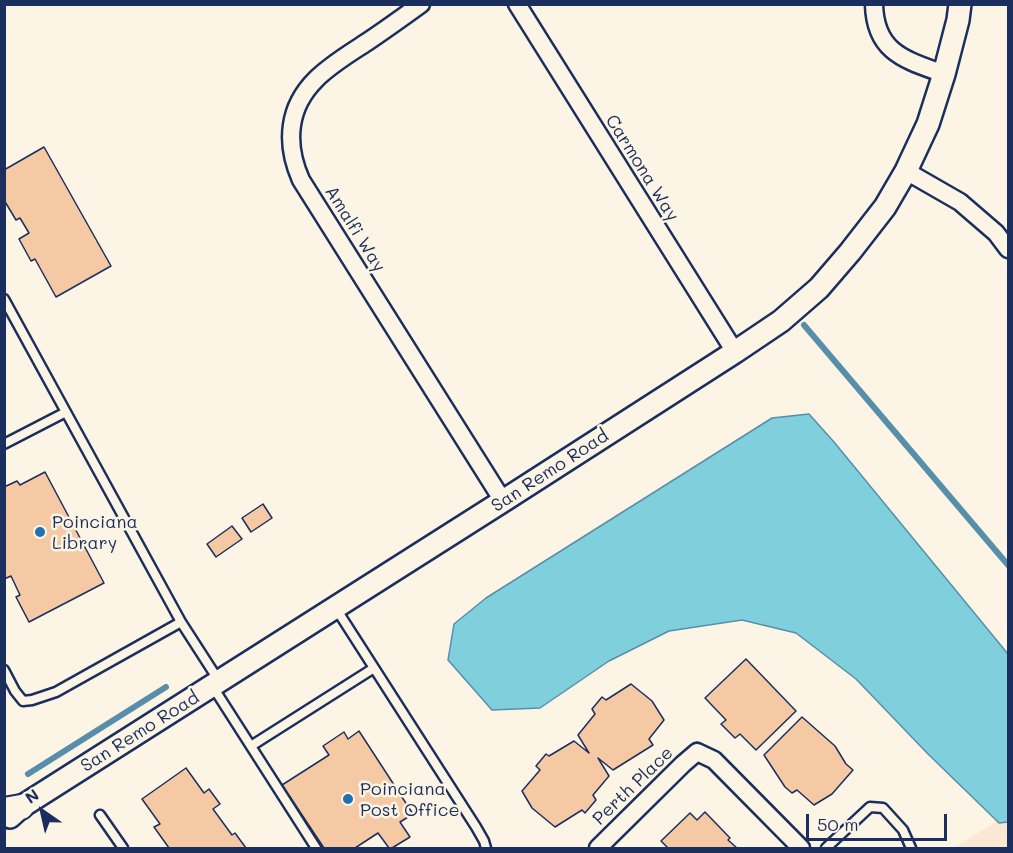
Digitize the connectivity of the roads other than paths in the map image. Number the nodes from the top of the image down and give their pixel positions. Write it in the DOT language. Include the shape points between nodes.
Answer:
graph roads {
  1 [pos="421,4"];
  2 [pos="517,4"];
  3 [pos="874,4"];
  4 [pos="960,4"];
  5 [pos="944,74"];
  6 [pos="906,171"];
  7 [pos="1008,249"];
  8 [pos="4,299"];
  9 [pos="735,352"];
  10 [pos="66,412"];
  11 [pos="4,444"];
  12 [pos="503,501"];
  13 [pos="335,607"];
  14 [pos="181,621"];
  15 [pos="374,668"];
  16 [pos="4,670"];
  17 [pos="216,684"];
  18 [pos="251,746"];
  19 [pos="10,813"];
  20 [pos="100,815"];
  21 [pos="485,845"];
  22 [pos="123,849"];
  23 [pos="316,849"];
  24 [pos="598,849"];
  25 [pos="801,849"];
  26 [pos="826,849"];
  27 [pos="911,849"];
  1 -- 12 [label="street, Amalfi Way" via="336,62 305,92 293,117 292,156 301,180"];
  2 -- 9 [label="street, Carmona Way"];
  3 -- 5 [label="street" via="877,28 894,53"];
  4 -- 5 [label="street, San Remo Road"];
  5 -- 6 [label="street, San Remo Road" via="928,124"];
  6 -- 7 [label="street" via="960,202 996,233"];
  6 -- 9 [label="street, San Remo Road" via="885,207 819,288 781,321"];
  8 -- 10 [label="lane"];
  9 -- 12 [label="street, San Remo Road"];
  10 -- 11 [label="lane"];
  10 -- 14 [label="lane"];
  12 -- 13 [label="street, San Remo Road"];
  13 -- 15 [label="lane"];
  13 -- 17 [label="street, San Remo Road"];
  14 -- 16 [label="lane" via="56,692 32,700 23,701"];
  14 -- 17 [label="lane"];
  15 -- 18 [label="lane"];
  15 -- 21 [label="lane"];
  17 -- 18 [label="lane"];
  17 -- 19 [label="street, San Remo Road"];
  18 -- 23 [label="lane"];
  20 -- 22 [label="lane"];
  24 -- 25 [label="street, Perth Place" via="697,752 714,760"];
  26 -- 27 [label="lane" via="870,807 883,808 903,830"];
}
